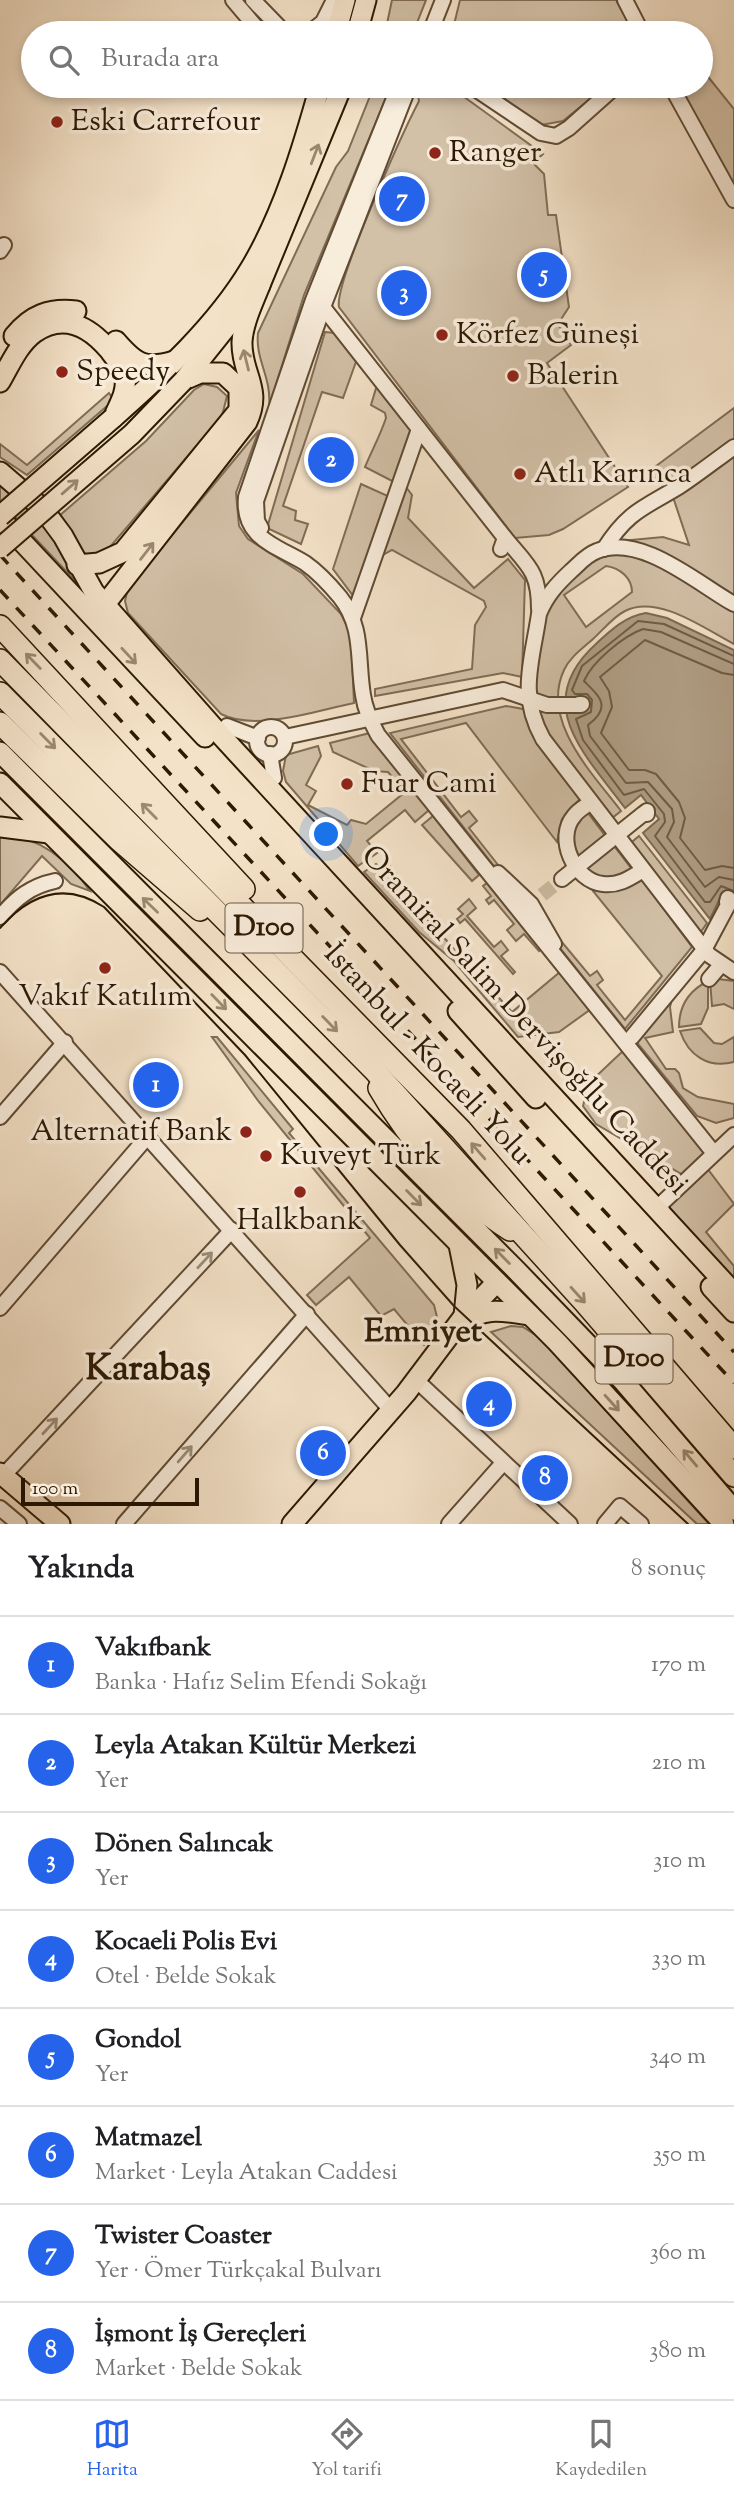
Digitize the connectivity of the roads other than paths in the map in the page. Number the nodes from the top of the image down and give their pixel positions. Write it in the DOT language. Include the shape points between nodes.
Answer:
graph roads {
  1 [pos="233,0"];
  2 [pos="253,0"];
  3 [pos="334,0"];
  4 [pos="345,0"];
  5 [pos="366,0"];
  6 [pos="433,0"];
  7 [pos="443,0"];
  8 [pos="625,0"];
  9 [pos="251,21"];
  10 [pos="273,21"];
  11 [pos="324,21"];
  12 [pos="339,21"];
  13 [pos="360,21"];
  14 [pos="425,21"];
  15 [pos="435,21"];
  16 [pos="636,21"];
  17 [pos="312,98"];
  18 [pos="317,98"];
  19 [pos="337,98"];
  20 [pos="395,98"];
  21 [pos="404,98"];
  22 [pos="489,98"];
  23 [pos="602,98"];
  24 [pos="678,98"];
  25 [pos="315,105"];
  26 [pos="734,200"];
  27 [pos="260,285"];
  28 [pos="319,302"];
  29 [pos="17,340"];
  30 [pos="0,360"];
  31 [pos="175,361"];
  32 [pos="184,380"];
  33 [pos="0,382"];
  34 [pos="113,418"];
  35 [pos="419,429"];
  36 [pos="734,447"];
  37 [pos="0,472"];
  38 [pos="0,517"];
  39 [pos="0,548"];
  40 [pos="604,549"];
  41 [pos="123,552"];
  42 [pos="77,565"];
  43 [pos="734,604"];
  44 [pos="94,605"];
  45 [pos="355,614"];
  46 [pos="539,614"];
  47 [pos="0,626"];
  48 [pos="0,660"];
  49 [pos="0,693"];
  50 [pos="527,698"];
  51 [pos="579,704"];
  52 [pos="373,716"];
  53 [pos="0,723"];
  54 [pos="227,726"];
  55 [pos="285,737"];
  56 [pos="258,738"];
  57 [pos="0,752"];
  58 [pos="270,754"];
  59 [pos="274,778"];
  60 [pos="7,785"];
  61 [pos="591,802"];
  62 [pos="643,814"];
  63 [pos="0,827"];
  64 [pos="49,833"];
  65 [pos="617,835"];
  66 [pos="577,867"];
  67 [pos="643,870"];
  68 [pos="496,872"];
  69 [pos="562,879"];
  70 [pos="55,881"];
  71 [pos="727,902"];
  72 [pos="0,917"];
  73 [pos="557,948"];
  74 [pos="705,950"];
  75 [pos="727,969"];
  76 [pos="0,972"];
  77 [pos="709,979"];
  78 [pos="296,989"];
  79 [pos="632,1037"];
  80 [pos="65,1042"];
  81 [pos="386,1051"];
  82 [pos="0,1117"];
  83 [pos="734,1135"];
  84 [pos="148,1136"];
  85 [pos="715,1151"];
  86 [pos="662,1214"];
  87 [pos="232,1230"];
  88 [pos="458,1241"];
  89 [pos="569,1254"];
  90 [pos="497,1282"];
  91 [pos="734,1293"];
  92 [pos="0,1308"];
  93 [pos="734,1312"];
  94 [pos="307,1314"];
  95 [pos="530,1315"];
  96 [pos="464,1316"];
  97 [pos="416,1380"];
  98 [pos="391,1410"];
  99 [pos="659,1422"];
  100 [pos="734,1426"];
  101 [pos="734,1448"];
  102 [pos="503,1462"];
  103 [pos="2,1475"];
  104 [pos="734,1476"];
  105 [pos="0,1508"];
  106 [pos="734,1510"];
  107 [pos="19,1524"];
  108 [pos="60,1524"];
  109 [pos="124,1524"];
  110 [pos="292,1524"];
  111 [pos="449,1524"];
  112 [pos="570,1524"];
  113 [pos="605,1524"];
  114 [pos="641,1524"];
  115 [pos="724,1524"];
  1 -- 9 [label="street"];
  2 -- 10 [label="street"];
  3 -- 11 [label="street"];
  4 -- 12 [label="main road"];
  5 -- 13 [label="main road"];
  6 -- 14 [label="street"];
  7 -- 15 [label="street"];
  8 -- 16 [label="street"];
  17 -- 25 [label="street"];
  18 -- 25 [label="main road"];
  27 -- 19 [label="main road, one-way"];
  20 -- 28 [label="street"];
  21 -- 28 [label="street"];
  22 -- 23 [label="street" via="541,133 556,135"];
  24 -- 26 [label="street"];
  25 -- 31 [label="main road" via="284,194 250,270"];
  27 -- 32 [label="main road"];
  44 -- 27 [label="main road, one-way" via="247,422 254,393 242,343"];
  28 -- 35 [label="street"];
  28 -- 45 [label="street" via="255,512 262,530 316,560 335,579"];
  29 -- 30 [label="main road"];
  29 -- 31 [label="main road" via="35,316 48,311 79,312 104,327 141,363 156,367"];
  29 -- 33 [label="main road"];
  29 -- 34 [label="main road" via="60,323 75,323 98,337 125,376 126,386"];
  31 -- 34 [label="main road"];
  39 -- 32 [label="main road, one-way, bridge" via="132,433"];
  32 -- 41 [label="main road" via="200,373 223,373 239,388 239,411"];
  34 -- 38 [label="main road, bridge"];
  35 -- 45 [label="street"];
  35 -- 46 [label="street" via="503,544 539,583"];
  36 -- 40 [label="street" via="635,510"];
  37 -- 42 [label="main road, Oramiral Salim Dervişoğllu Caddesi" via="43,509"];
  38 -- 44 [label="main road, Oramiral Salim Dervişoğllu Caddesi"];
  40 -- 43 [label="street" via="657,557"];
  40 -- 46 [label="street" via="584,558 555,586"];
  41 -- 42 [label="main road" via="99,563"];
  41 -- 44 [label="main road"];
  42 -- 44 [label="main road, Oramiral Salim Dervişoğllu Caddesi"];
  44 -- 86 [label="main road, Oramiral Salim Dervişoğllu Caddesi" via="215,729"];
  44 -- 93 [label="main road, Oramiral Salim Dervişoğllu Caddesi, one-way"];
  45 -- 52 [label="street" via="366,634"];
  46 -- 50 [label="street"];
  81 -- 47 [label="highway, one-way" via="164,799"];
  81 -- 48 [label="highway, İstanbul - Kocaeli Yolu / D100, one-way"];
  49 -- 78 [label="highway, D100, one-way"];
  50 -- 51 [label="street" via="547,705"];
  50 -- 52 [label="street" via="503,690"];
  50 -- 61 [label="street" via="543,739"];
  52 -- 55 [label="street"];
  52 -- 68 [label="street"];
  52 -- 85 [label="street" via="378,736"];
  53 -- 78 [label="highway" via="119,840"];
  54 -- 56 [label="street"];
  55 -- 56 [label="street" via="271,727 262,730"];
  55 -- 58 [label="street" via="282,750"];
  56 -- 58 [label="street" via="262,751"];
  57 -- 60 [label="main road"];
  58 -- 59 [label="street"];
  60 -- 64 [label="main road"];
  99 -- 60 [label="main road, one-way" via="516,1270 184,938 126,882"];
  61 -- 65 [label="street"];
  61 -- 66 [label="street" via="569,826 568,850"];
  62 -- 65 [label="street"];
  63 -- 64 [label="main road"];
  64 -- 88 [label="main road, one-way"];
  65 -- 66 [label="street"];
  65 -- 67 [label="street"];
  66 -- 67 [label="street" via="601,884 623,882"];
  66 -- 69 [label="street"];
  67 -- 74 [label="street"];
  68 -- 73 [label="street"];
  68 -- 73 [label="street" via="537,900"];
  70 -- 72 [label="street" via="25,892"];
  71 -- 74 [label="street"];
  73 -- 85 [label="street"];
  74 -- 75 [label="street"];
  74 -- 79 [label="street"];
  75 -- 77 [label="street"];
  76 -- 80 [label="street"];
  78 -- 104 [label="highway, D100, one-way" via="373,1069 396,1117 477,1208 532,1244"];
  80 -- 82 [label="street"];
  80 -- 84 [label="street"];
  89 -- 81 [label="highway, İstanbul - Kocaeli Yolu / D100, one-way"];
  83 -- 85 [label="street"];
  84 -- 87 [label="street"];
  84 -- 92 [label="street"];
  85 -- 86 [label="street" via="661,1204"];
  86 -- 91 [label="main road, Oramiral Salim Dervişoğllu Caddesi"];
  87 -- 94 [label="street"];
  103 -- 87 [label="street, one-way"];
  88 -- 90 [label="main road"];
  88 -- 96 [label="main road" via="467,1285"];
  89 -- 100 [label="highway" via="633,1314"];
  89 -- 101 [label="highway, İstanbul - Kocaeli Yolu / D100"];
  90 -- 95 [label="main road"];
  90 -- 96 [label="main road"];
  90 -- 99 [label="main road" via="521,1287"];
  94 -- 98 [label="street"];
  109 -- 94 [label="street, one-way"];
  95 -- 97 [label="main road" via="476,1314"];
  95 -- 115 [label="main road, one-way"];
  96 -- 97 [label="main road"];
  97 -- 98 [label="main road"];
  97 -- 102 [label="street"];
  98 -- 110 [label="main road"];
  106 -- 99 [label="main road, one-way"];
  102 -- 111 [label="street"];
  102 -- 112 [label="street"];
  103 -- 108 [label="main road"];
  105 -- 107 [label="street"];
  113 -- 114 [label="street" via="620,1506"];
}
